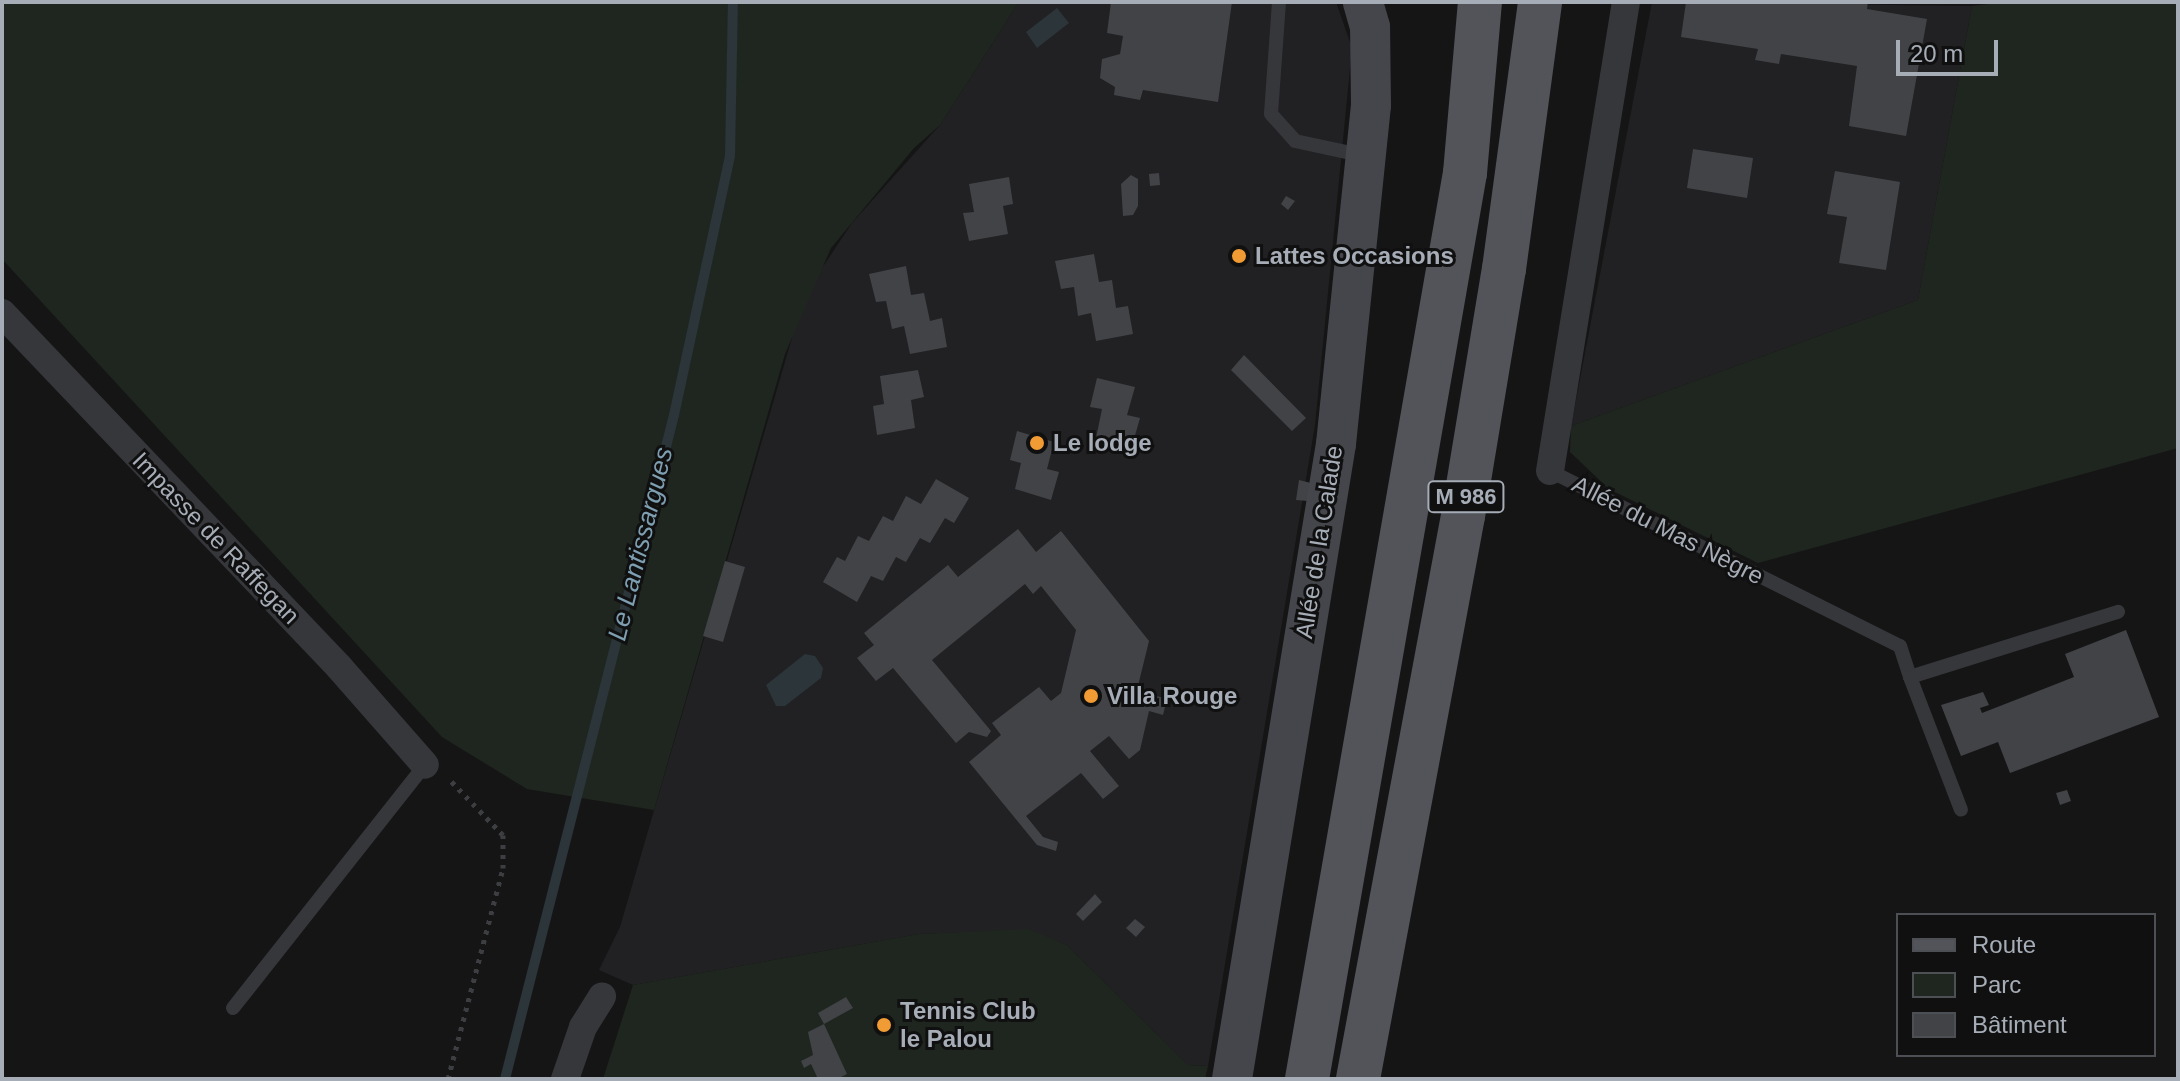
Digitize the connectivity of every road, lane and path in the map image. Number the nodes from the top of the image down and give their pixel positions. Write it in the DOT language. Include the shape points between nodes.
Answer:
graph roads {
  1 [pos="1279,2"];
  2 [pos="1363,2"];
  3 [pos="1480,2"];
  4 [pos="1626,2"];
  5 [pos="1542,8"];
  6 [pos="1366,156"];
  7 [pos="2,313"];
  8 [pos="1550,471"];
  9 [pos="2118,612"];
  10 [pos="1910,677"];
  11 [pos="425,765"];
  12 [pos="1961,810"];
  13 [pos="602,996"];
  14 [pos="233,1008"];
  15 [pos="448,1079"];
  16 [pos="565,1079"];
  17 [pos="1232,1079"];
  18 [pos="1307,1079"];
  19 [pos="1358,1079"];
  1 -- 6 [label="lane" via="1271,114 1295,141"];
  2 -- 6 [label="street, Allée de la Calade" via="1372,66"];
  3 -- 18 [label="main road, M 986" via="1465,173"];
  4 -- 8 [label="street, Allée du Mas Nègre"];
  5 -- 19 [label="main road, M 986" via="1463,516"];
  6 -- 17 [label="street, Allée de la Calade" via="1336,444"];
  7 -- 11 [label="street, Impasse de Raffegan" via="339,667"];
  8 -- 10 [label="lane, Allée du Mas Nègre" via="1900,646"];
  9 -- 10 [label="lane"];
  10 -- 12 [label="lane, Allée du Mas Nègre"];
  11 -- 14 [label="lane"];
  11 -- 15 [label="path" via="442,772 503,835 503,868"];
  13 -- 16 [label="street" via="583,1027"];
}
